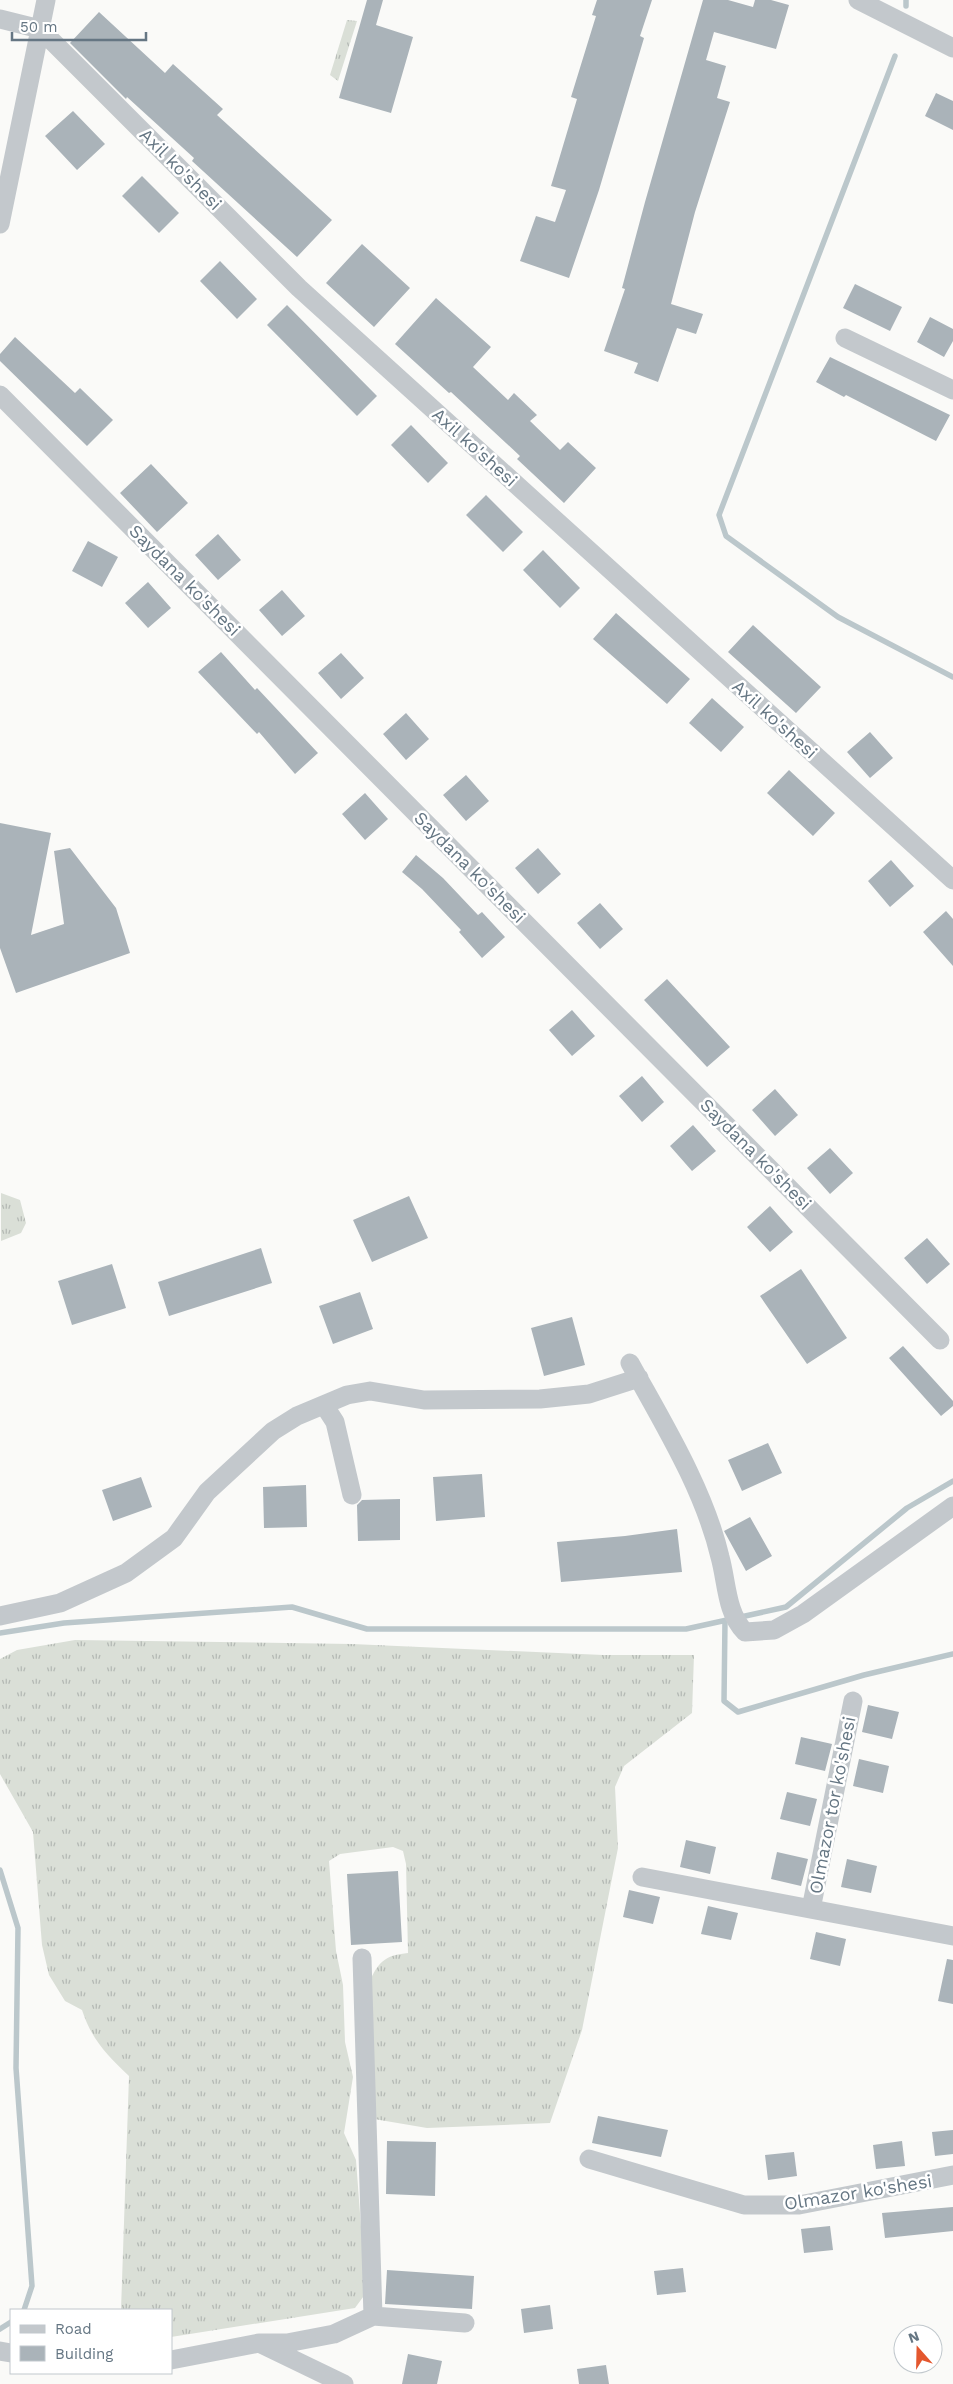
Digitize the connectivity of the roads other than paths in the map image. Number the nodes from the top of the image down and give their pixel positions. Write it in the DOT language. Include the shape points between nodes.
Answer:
graph roads {
  1 [pos="46,0"];
  2 [pos="858,0"];
  3 [pos="0,20"];
  4 [pos="40,29"];
  5 [pos="953,48"];
  6 [pos="4,186"];
  7 [pos="0,224"];
  8 [pos="845,338"];
  9 [pos="953,390"];
  10 [pos="0,395"];
  11 [pos="953,880"];
  12 [pos="940,1340"];
  13 [pos="324,1405"];
  14 [pos="352,1495"];
  15 [pos="953,1506"];
  16 [pos="0,1616"];
  17 [pos="853,1701"];
  18 [pos="642,1877"];
  19 [pos="811,1909"];
  20 [pos="953,1936"];
  21 [pos="362,1958"];
  22 [pos="589,2159"];
  23 [pos="953,2176"];
  24 [pos="373,2316"];
  25 [pos="465,2323"];
  26 [pos="259,2343"];
  27 [pos="172,2360"];
  28 [pos="344,2384"];
  1 -- 4 [label="street"];
  2 -- 5 [label="street"];
  3 -- 4 [label="street"];
  4 -- 6 [label="street"];
  4 -- 11 [label="street, Axil ko'shesi" via="299,288"];
  6 -- 7 [label="street"];
  8 -- 9 [label="street"];
  10 -- 12 [label="street, Saydana ko'shesi"];
  13 -- 14 [label="street" via="335,1422"];
  13 -- 15 [label="street" via="347,1395 370,1391 424,1400 540,1399 589,1394 634,1370 707,1513 731,1610 745,1632 774,1630 803,1614"];
  13 -- 16 [label="street" via="273,1431 207,1492 174,1538 126,1573 60,1603"];
  17 -- 19 [label="street, Olmazor tor ko'shesi"];
  18 -- 19 [label="street, Olmazor tor ko'shesi"];
  19 -- 20 [label="street, Olmazor tor ko'shesi"];
  21 -- 24 [label="street"];
  22 -- 23 [label="street, Olmazor ko'shesi" via="744,2205 799,2205"];
  24 -- 25 [label="street"];
  24 -- 26 [label="street" via="334,2334 287,2343"];
  26 -- 27 [label="street"];
  26 -- 28 [label="street"];
}
